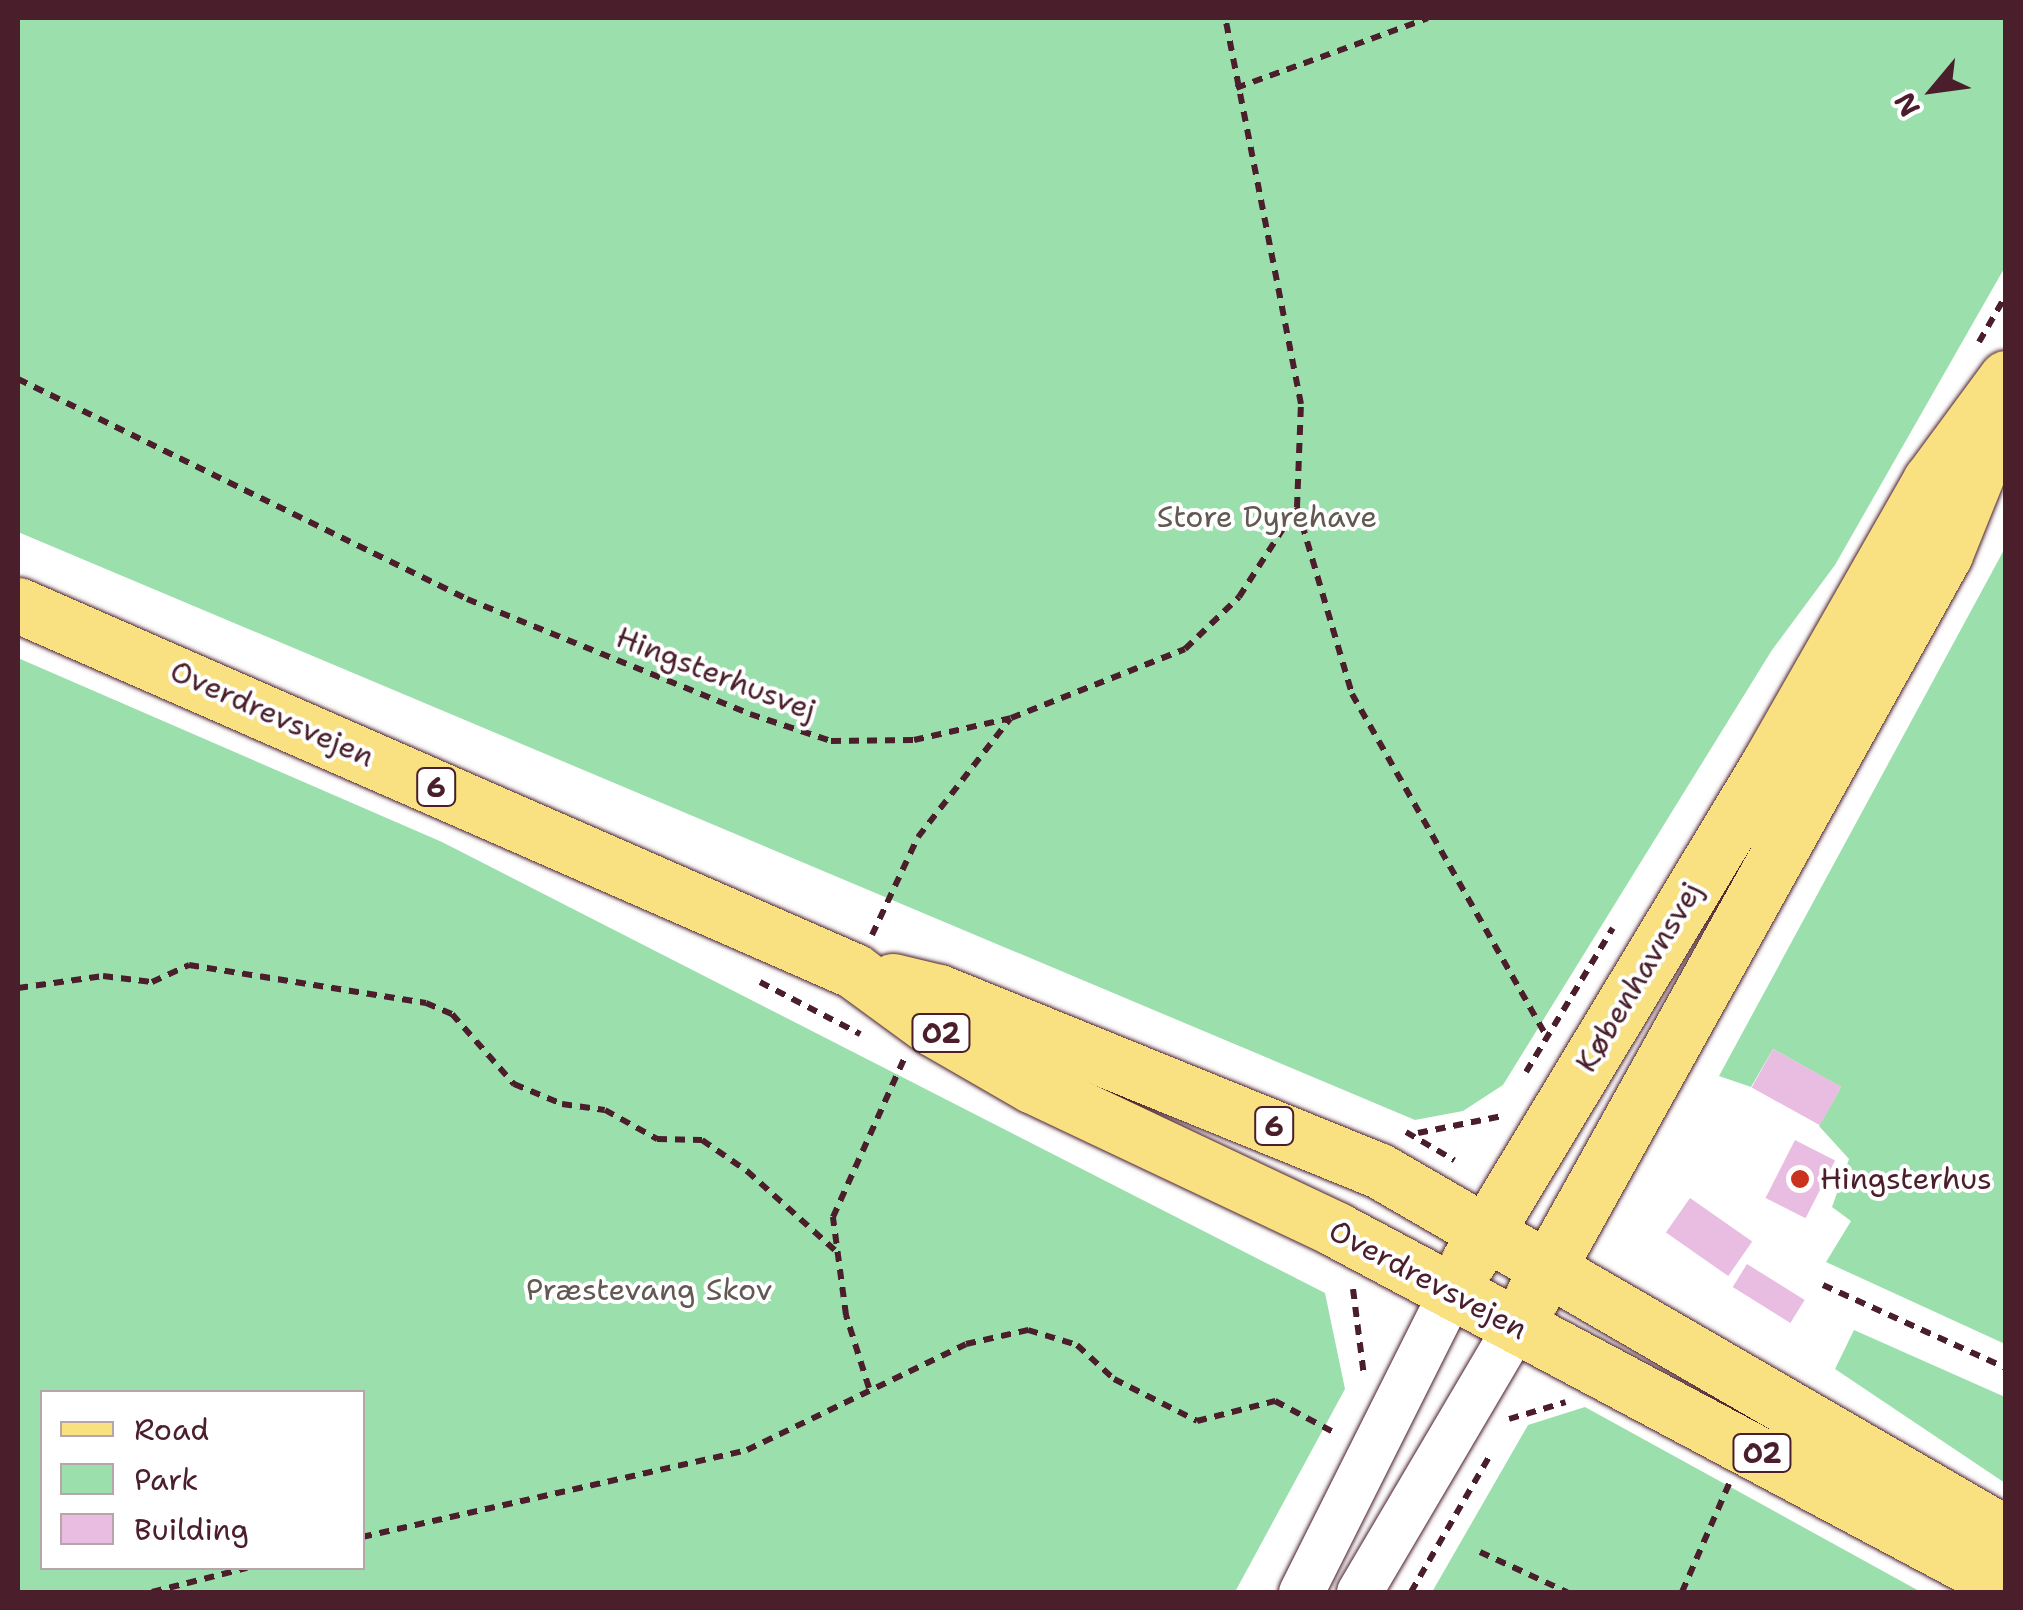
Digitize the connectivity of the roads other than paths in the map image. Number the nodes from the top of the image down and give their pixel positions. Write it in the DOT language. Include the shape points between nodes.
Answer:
graph roads {
  1 [pos="2006,378"];
  2 [pos="2006,403"];
  3 [pos="18,604"];
  4 [pos="854,971"];
  5 [pos="1033,1086"];
  6 [pos="1486,1230"];
  7 [pos="1549,1266"];
  8 [pos="1452,1291"];
  9 [pos="1516,1325"];
  10 [pos="2006,1534"];
  11 [pos="2006,1586"];
  12 [pos="1301,1592"];
  13 [pos="1359,1592"];
  1 -- 6 [label="main road, Københavnsvej" via="1930,481 1769,763"];
  2 -- 7 [label="main road, Københavnsvej" via="1946,554"];
  3 -- 4 [label="main road, Overdrevsvejen / 6"];
  4 -- 5 [label="main road, Overdrevsvejen / O2" via="932,1028"];
  4 -- 6 [label="main road, Overdrevsvejen / 6" via="938,992 1243,1112 1378,1170"];
  5 -- 8 [label="main road, Overdrevsvejen / 6"];
  6 -- 7 [label="main road, Overdrevsvejen / 6"];
  6 -- 8 [label="main road, Københavnsvej"];
  7 -- 9 [label="main road, Københavnsvej"];
  7 -- 10 [label="main road, Overdrevsvejen / 6"];
  8 -- 9 [label="main road, Overdrevsvejen / O2"];
  8 -- 12 [label="street, Københavnsvej"];
  9 -- 11 [label="main road, Overdrevsvejen / O2"];
  9 -- 13 [label="street, Københavnsvej"];
}
